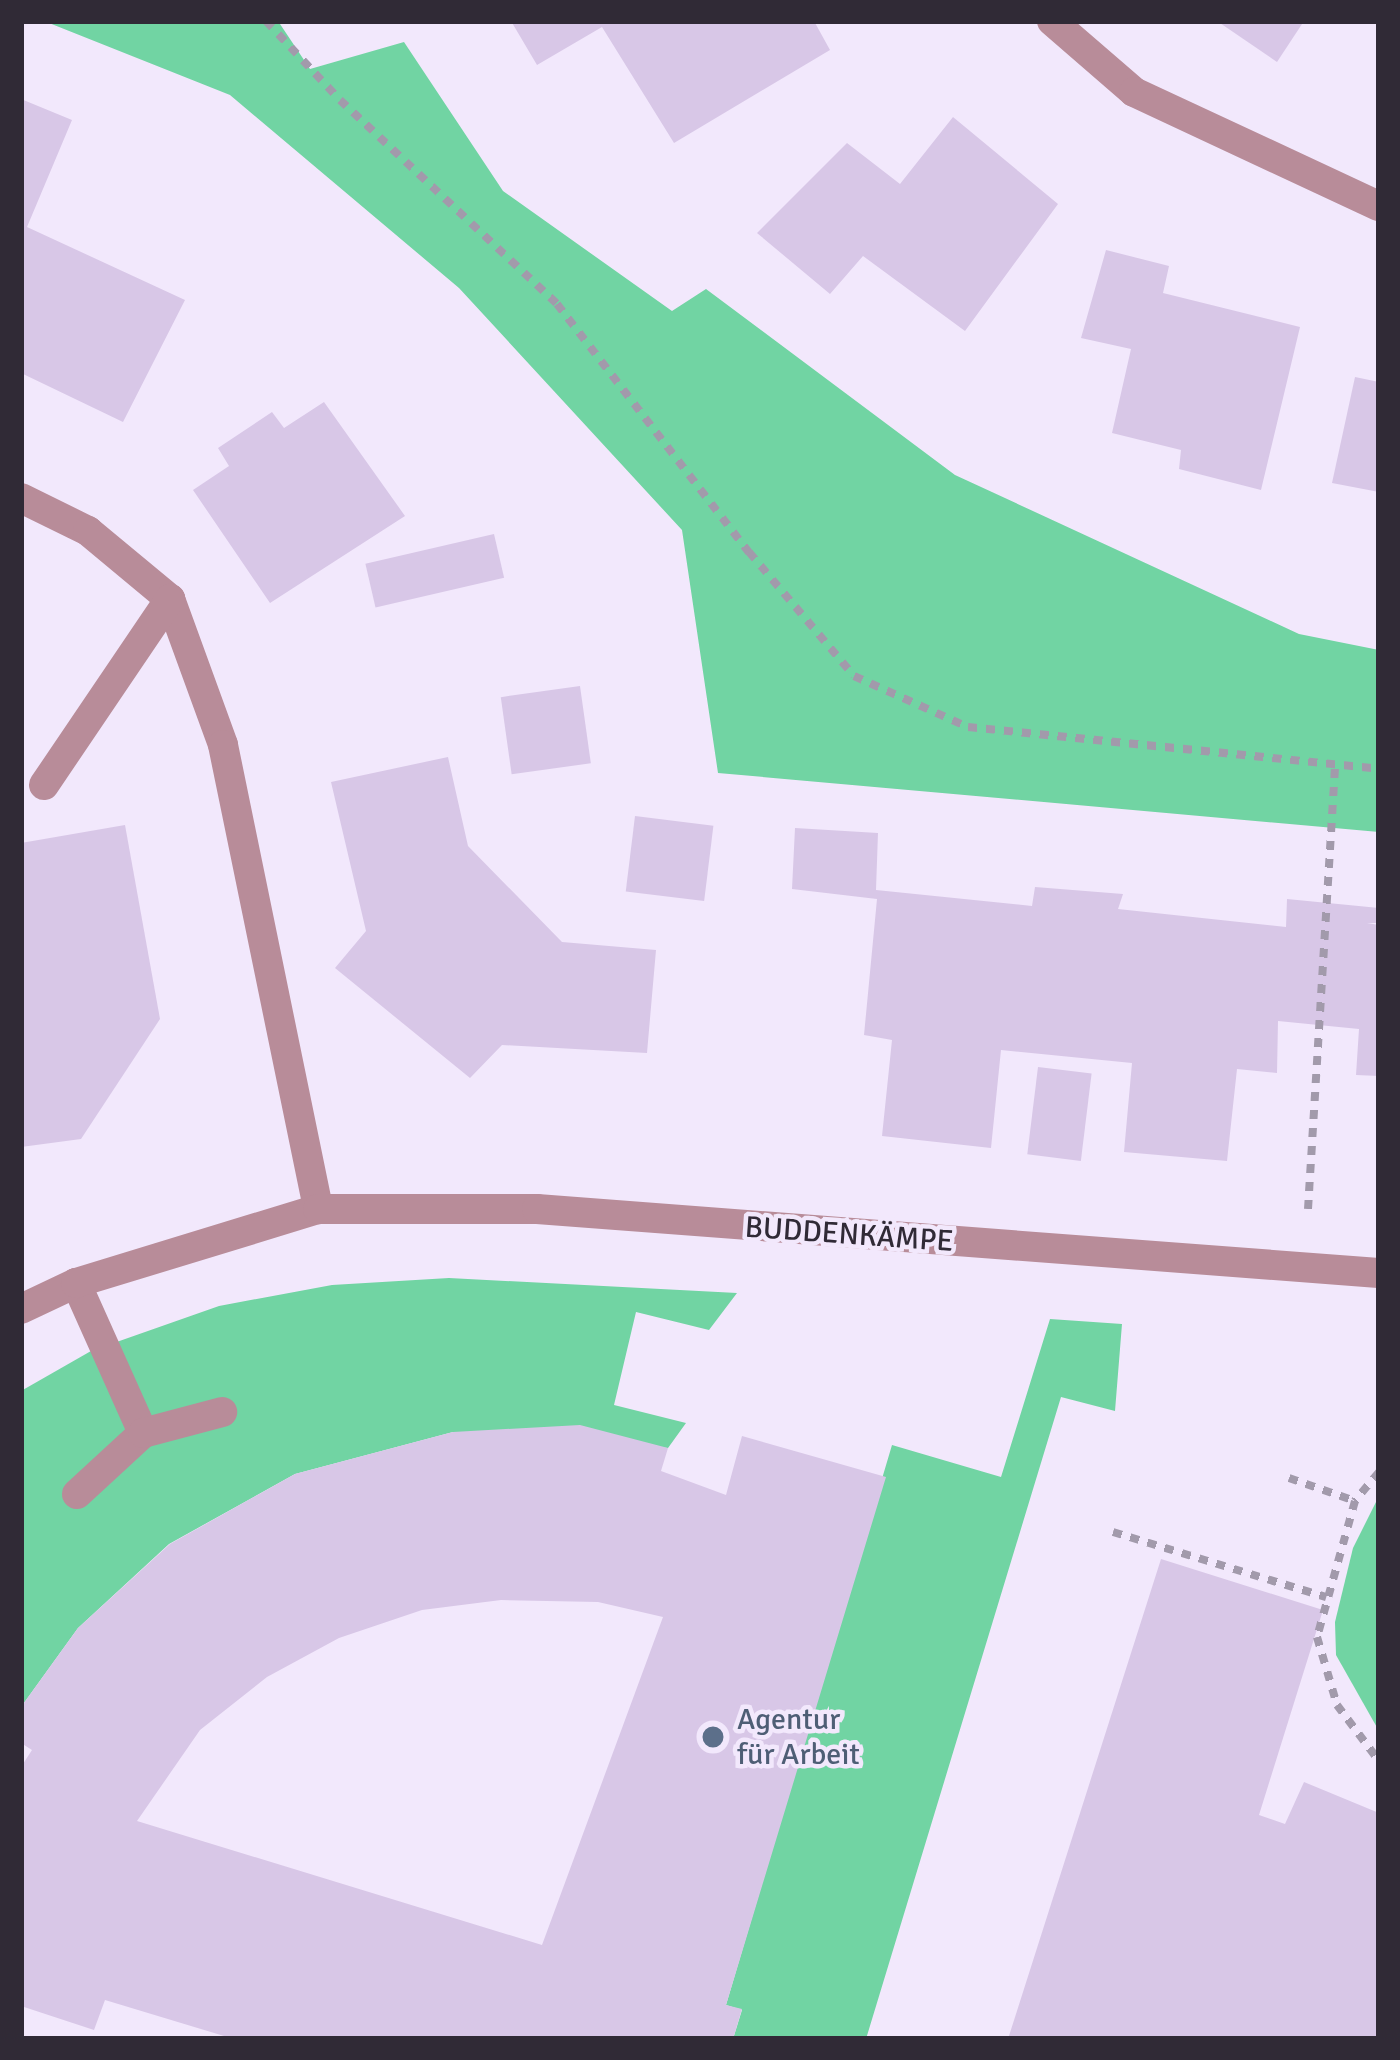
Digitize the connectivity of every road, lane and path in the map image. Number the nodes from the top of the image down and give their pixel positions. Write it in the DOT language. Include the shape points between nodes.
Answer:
graph roads {
  1 [pos="266,21"];
  2 [pos="1052,21"];
  3 [pos="1379,206"];
  4 [pos="21,498"];
  5 [pos="170,599"];
  6 [pos="1335,764"];
  7 [pos="1379,769"];
  8 [pos="44,785"];
  9 [pos="318,1209"];
  10 [pos="1308,1217"];
  11 [pos="1379,1273"];
  12 [pos="76,1283"];
  13 [pos="21,1309"];
  14 [pos="222,1412"];
  15 [pos="143,1433"];
  16 [pos="1379,1472"];
  17 [pos="1289,1478"];
  18 [pos="77,1494"];
  19 [pos="1354,1501"];
  20 [pos="1113,1532"];
  21 [pos="1326,1597"];
  22 [pos="1379,1761"];
  1 -- 6 [label="path" via="557,304 854,676 968,727"];
  2 -- 3 [label="street" via="1134,92"];
  4 -- 5 [label="street" via="88,531"];
  5 -- 8 [label="street"];
  5 -- 9 [label="street" via="223,745"];
  6 -- 7 [label="path"];
  6 -- 10 [label="path"];
  9 -- 11 [label="street, BUDDENKÄMPE" via="537,1209"];
  9 -- 12 [label="street, BUDDENKÄMPE"];
  12 -- 13 [label="street, BUDDENKÄMPE"];
  12 -- 15 [label="street"];
  14 -- 15 [label="street"];
  15 -- 18 [label="street"];
  16 -- 19 [label="path"];
  17 -- 19 [label="path"];
  19 -- 21 [label="path"];
  20 -- 21 [label="path"];
  21 -- 22 [label="path" via="1317,1637 1336,1706"];
}
